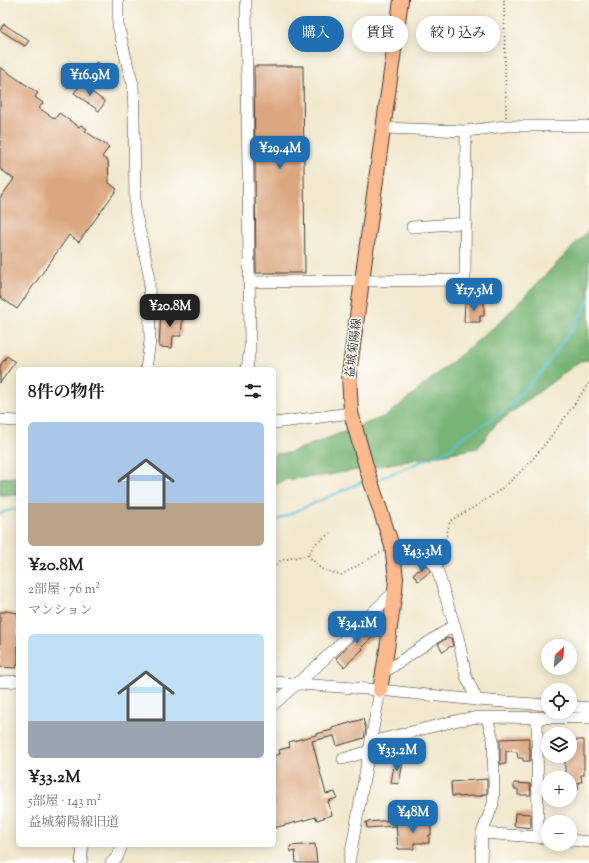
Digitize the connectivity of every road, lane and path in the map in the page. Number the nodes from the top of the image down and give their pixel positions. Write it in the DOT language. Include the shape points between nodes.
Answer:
graph roads {
  1 [pos="118,0"];
  2 [pos="246,0"];
  3 [pos="401,0"];
  4 [pos="504,0"];
  5 [pos="506,126"];
  6 [pos="589,126"];
  7 [pos="384,128"];
  8 [pos="466,131"];
  9 [pos="466,223"];
  10 [pos="412,226"];
  11 [pos="362,281"];
  12 [pos="249,282"];
  13 [pos="146,367"];
  14 [pos="247,367"];
  15 [pos="589,383"];
  16 [pos="350,413"];
  17 [pos="0,420"];
  18 [pos="16,422"];
  19 [pos="276,423"];
  20 [pos="330,533"];
  21 [pos="392,546"];
  22 [pos="308,555"];
  23 [pos="427,556"];
  24 [pos="445,564"];
  25 [pos="276,565"];
  26 [pos="395,591"];
  27 [pos="454,625"];
  28 [pos="383,673"];
  29 [pos="16,681"];
  30 [pos="0,682"];
  31 [pos="276,682"];
  32 [pos="297,684"];
  33 [pos="380,690"];
  34 [pos="476,700"];
  35 [pos="276,702"];
  36 [pos="516,702"];
  37 [pos="541,704"];
  38 [pos="577,707"];
  39 [pos="589,708"];
  40 [pos="487,718"];
  41 [pos="514,718"];
  42 [pos="537,718"];
  43 [pos="589,718"];
  44 [pos="370,747"];
  45 [pos="343,759"];
  46 [pos="542,815"];
  47 [pos="482,833"];
  48 [pos="541,837"];
  49 [pos="577,841"];
  50 [pos="589,842"];
  51 [pos="83,847"];
  52 [pos="121,847"];
  53 [pos="81,863"];
  54 [pos="111,863"];
  55 [pos="349,863"];
  56 [pos="481,863"];
  1 -- 13 [label="street" via="118,25 133,84 135,210 149,274 150,341"];
  2 -- 12 [label="street"];
  3 -- 7 [label="main road, 益城菊陽線"];
  4 -- 5 [label="path"];
  5 -- 6 [label="street"];
  5 -- 8 [label="street"];
  7 -- 8 [label="street"];
  7 -- 11 [label="main road, 益城菊陽線"];
  8 -- 9 [label="street"];
  9 -- 10 [label="street"];
  9 -- 11 [label="street" via="465,280"];
  11 -- 12 [label="street"];
  11 -- 16 [label="main road, 益城菊陽線" via="349,374"];
  12 -- 14 [label="street" via="250,348"];
  15 -- 24 [label="path" via="558,428 513,479 488,499 450,521 443,550"];
  16 -- 19 [label="street"];
  16 -- 21 [label="main road, 益城菊陽線"];
  17 -- 18 [label="street"];
  20 -- 22 [label="path" via="315,544"];
  21 -- 22 [label="path" via="341,575 322,569"];
  21 -- 26 [label="main road, 益城菊陽線"];
  22 -- 25 [label="path" via="281,560"];
  23 -- 27 [label="street" via="436,566"];
  26 -- 28 [label="main road, 益城菊陽線"];
  26 -- 32 [label="street"];
  27 -- 28 [label="street"];
  27 -- 34 [label="street" via="466,676"];
  28 -- 33 [label="main road, 益城菊陽線"];
  29 -- 30 [label="street"];
  31 -- 32 [label="street"];
  32 -- 33 [label="street"];
  32 -- 35 [label="street"];
  33 -- 34 [label="street"];
  33 -- 44 [label="street"];
  34 -- 36 [label="street"];
  36 -- 37 [label="street"];
  36 -- 41 [label="street"];
  38 -- 39 [label="street"];
  40 -- 41 [label="street"];
  40 -- 44 [label="street" via="459,720"];
  40 -- 47 [label="street" via="493,739 494,789 493,804"];
  41 -- 42 [label="street"];
  42 -- 43 [label="street"];
  42 -- 46 [label="street"];
  44 -- 45 [label="street"];
  44 -- 55 [label="street"];
  47 -- 48 [label="street"];
  47 -- 56 [label="street"];
  49 -- 50 [label="street"];
  51 -- 53 [label="street"];
  52 -- 54 [label="street" via="118,856"];
}
